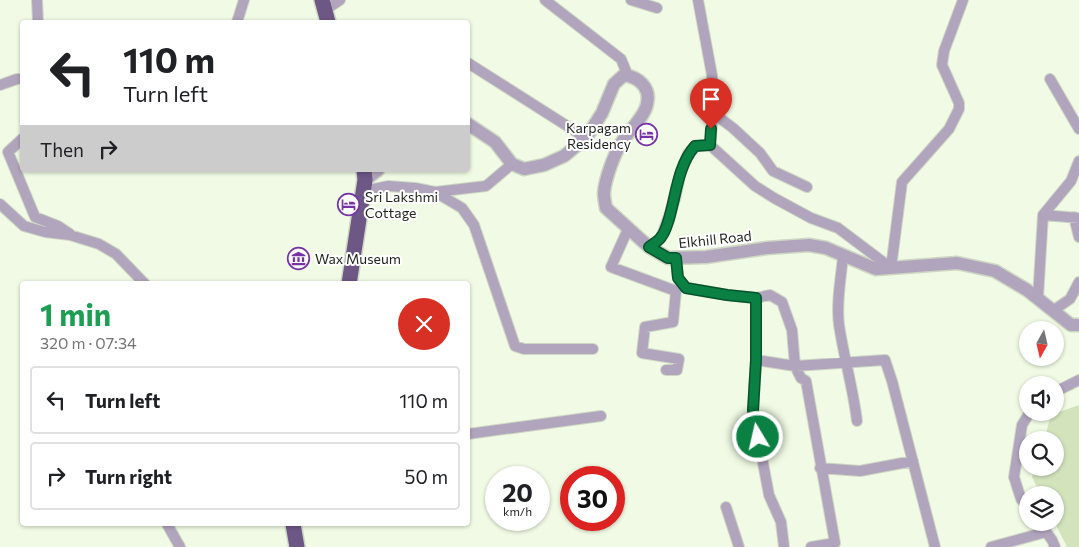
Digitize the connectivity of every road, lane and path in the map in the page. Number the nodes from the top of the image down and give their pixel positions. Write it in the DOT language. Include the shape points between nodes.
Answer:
graph roads {
  1 [pos="36,0"];
  2 [pos="244,0"];
  3 [pos="340,0"];
  4 [pos="545,0"];
  5 [pos="631,0"];
  6 [pos="698,0"];
  7 [pos="963,0"];
  8 [pos="657,8"];
  9 [pos="325,11"];
  10 [pos="38,20"];
  11 [pos="238,20"];
  12 [pos="470,65"];
  13 [pos="628,76"];
  14 [pos="20,79"];
  15 [pos="1050,79"];
  16 [pos="0,85"];
  17 [pos="712,113"];
  18 [pos="470,125"];
  19 [pos="1079,129"];
  20 [pos="586,138"];
  21 [pos="20,141"];
  22 [pos="710,145"];
  23 [pos="1079,161"];
  24 [pos="512,164"];
  25 [pos="375,172"];
  26 [pos="364,180"];
  27 [pos="807,187"];
  28 [pos="436,192"];
  29 [pos="0,204"];
  30 [pos="1043,215"];
  31 [pos="1077,217"];
  32 [pos="628,229"];
  33 [pos="70,235"];
  34 [pos="1079,236"];
  35 [pos="649,247"];
  36 [pos="843,256"];
  37 [pos="676,258"];
  38 [pos="891,268"];
  39 [pos="142,281"];
  40 [pos="349,281"];
  41 [pos="1079,282"];
  42 [pos="756,298"];
  43 [pos="1038,298"];
  44 [pos="1054,310"];
  45 [pos="1079,325"];
  46 [pos="593,349"];
  47 [pos="756,360"];
  48 [pos="847,363"];
  49 [pos="795,366"];
  50 [pos="666,370"];
  51 [pos="1079,380"];
  52 [pos="1064,388"];
  53 [pos="601,416"];
  54 [pos="857,421"];
  55 [pos="1024,421"];
  56 [pos="470,434"];
  57 [pos="913,461"];
  58 [pos="820,468"];
  59 [pos="1019,493"];
  60 [pos="726,507"];
  61 [pos="168,526"];
  62 [pos="293,526"];
  63 [pos="1046,532"];
  64 [pos="180,547"];
  65 [pos="297,547"];
  66 [pos="739,547"];
  67 [pos="784,547"];
  68 [pos="811,547"];
  69 [pos="935,547"];
  70 [pos="991,547"];
  71 [pos="1055,547"];
  1 -- 10 [label="street"];
  2 -- 11 [label="street"];
  3 -- 9 [label="street"];
  4 -- 13 [label="street" via="621,59"];
  5 -- 8 [label="street"];
  6 -- 17 [label="street" via="712,75"];
  7 -- 38 [label="street" via="942,65 960,109 949,129 902,182"];
  12 -- 20 [label="street"];
  13 -- 20 [label="street" via="624,75 614,84 602,113"];
  13 -- 32 [label="street, Elkhill Road" via="643,84 648,92 647,105 612,161 604,193 606,208"];
  14 -- 16 [label="street"];
  15 -- 19 [label="street"];
  17 -- 22 [label="street"];
  17 -- 27 [label="street" via="733,128 773,171"];
  18 -- 24 [label="street" via="495,142"];
  20 -- 24 [label="street" via="564,156 544,165 524,169"];
  21 -- 33 [label="street" via="8,152 36,217"];
  22 -- 35 [label="street" via="695,146 688,154 667,224 661,238"];
  22 -- 38 [label="street" via="755,186 811,218 838,228"];
  23 -- 30 [label="street" via="1071,181"];
  24 -- 28 [label="street" via="486,186"];
  25 -- 26 [label="street"];
  26 -- 28 [label="street"];
  26 -- 40 [label="highway"];
  28 -- 46 [label="street" via="462,208 474,225 515,346 524,350"];
  29 -- 33 [label="street" via="24,226"];
  30 -- 31 [label="street"];
  30 -- 43 [label="street"];
  31 -- 34 [label="street"];
  32 -- 35 [label="street, Elkhill Road"];
  32 -- 50 [label="street" via="611,267 676,291 673,322 645,327 642,353 679,359 677,370"];
  33 -- 39 [label="street" via="99,244 116,254"];
  35 -- 37 [label="street, Elkhill Road" via="668,258"];
  36 -- 37 [label="street, Elkhill Road" via="809,245"];
  36 -- 38 [label="street, Elkhill Road" via="876,269"];
  36 -- 48 [label="street" via="838,302"];
  37 -- 42 [label="street" via="678,278 686,288"];
  38 -- 43 [label="street, Elkhill Road" via="958,263 995,271"];
  41 -- 44 [label="street" via="1070,299"];
  42 -- 47 [label="street"];
  42 -- 49 [label="street" via="770,295 782,302 792,330"];
  43 -- 44 [label="street, Elkhill Road"];
  44 -- 45 [label="street, Elkhill Road" via="1071,325"];
  47 -- 49 [label="street"];
  47 -- 67 [label="street" via="753,410 770,495 781,522"];
  48 -- 49 [label="street"];
  48 -- 54 [label="street"];
  48 -- 57 [label="street" via="885,360"];
  49 -- 58 [label="street" via="806,381"];
  51 -- 52 [label="street"];
  53 -- 56 [label="street"];
  55 -- 59 [label="street" via="1014,477"];
  57 -- 58 [label="street" via="860,471"];
  57 -- 69 [label="street"];
  58 -- 68 [label="street" via="835,542"];
  60 -- 66 [label="street"];
  61 -- 64 [label="street"];
  62 -- 65 [label="highway"];
  63 -- 70 [label="street"];
  63 -- 71 [label="street"];
}
